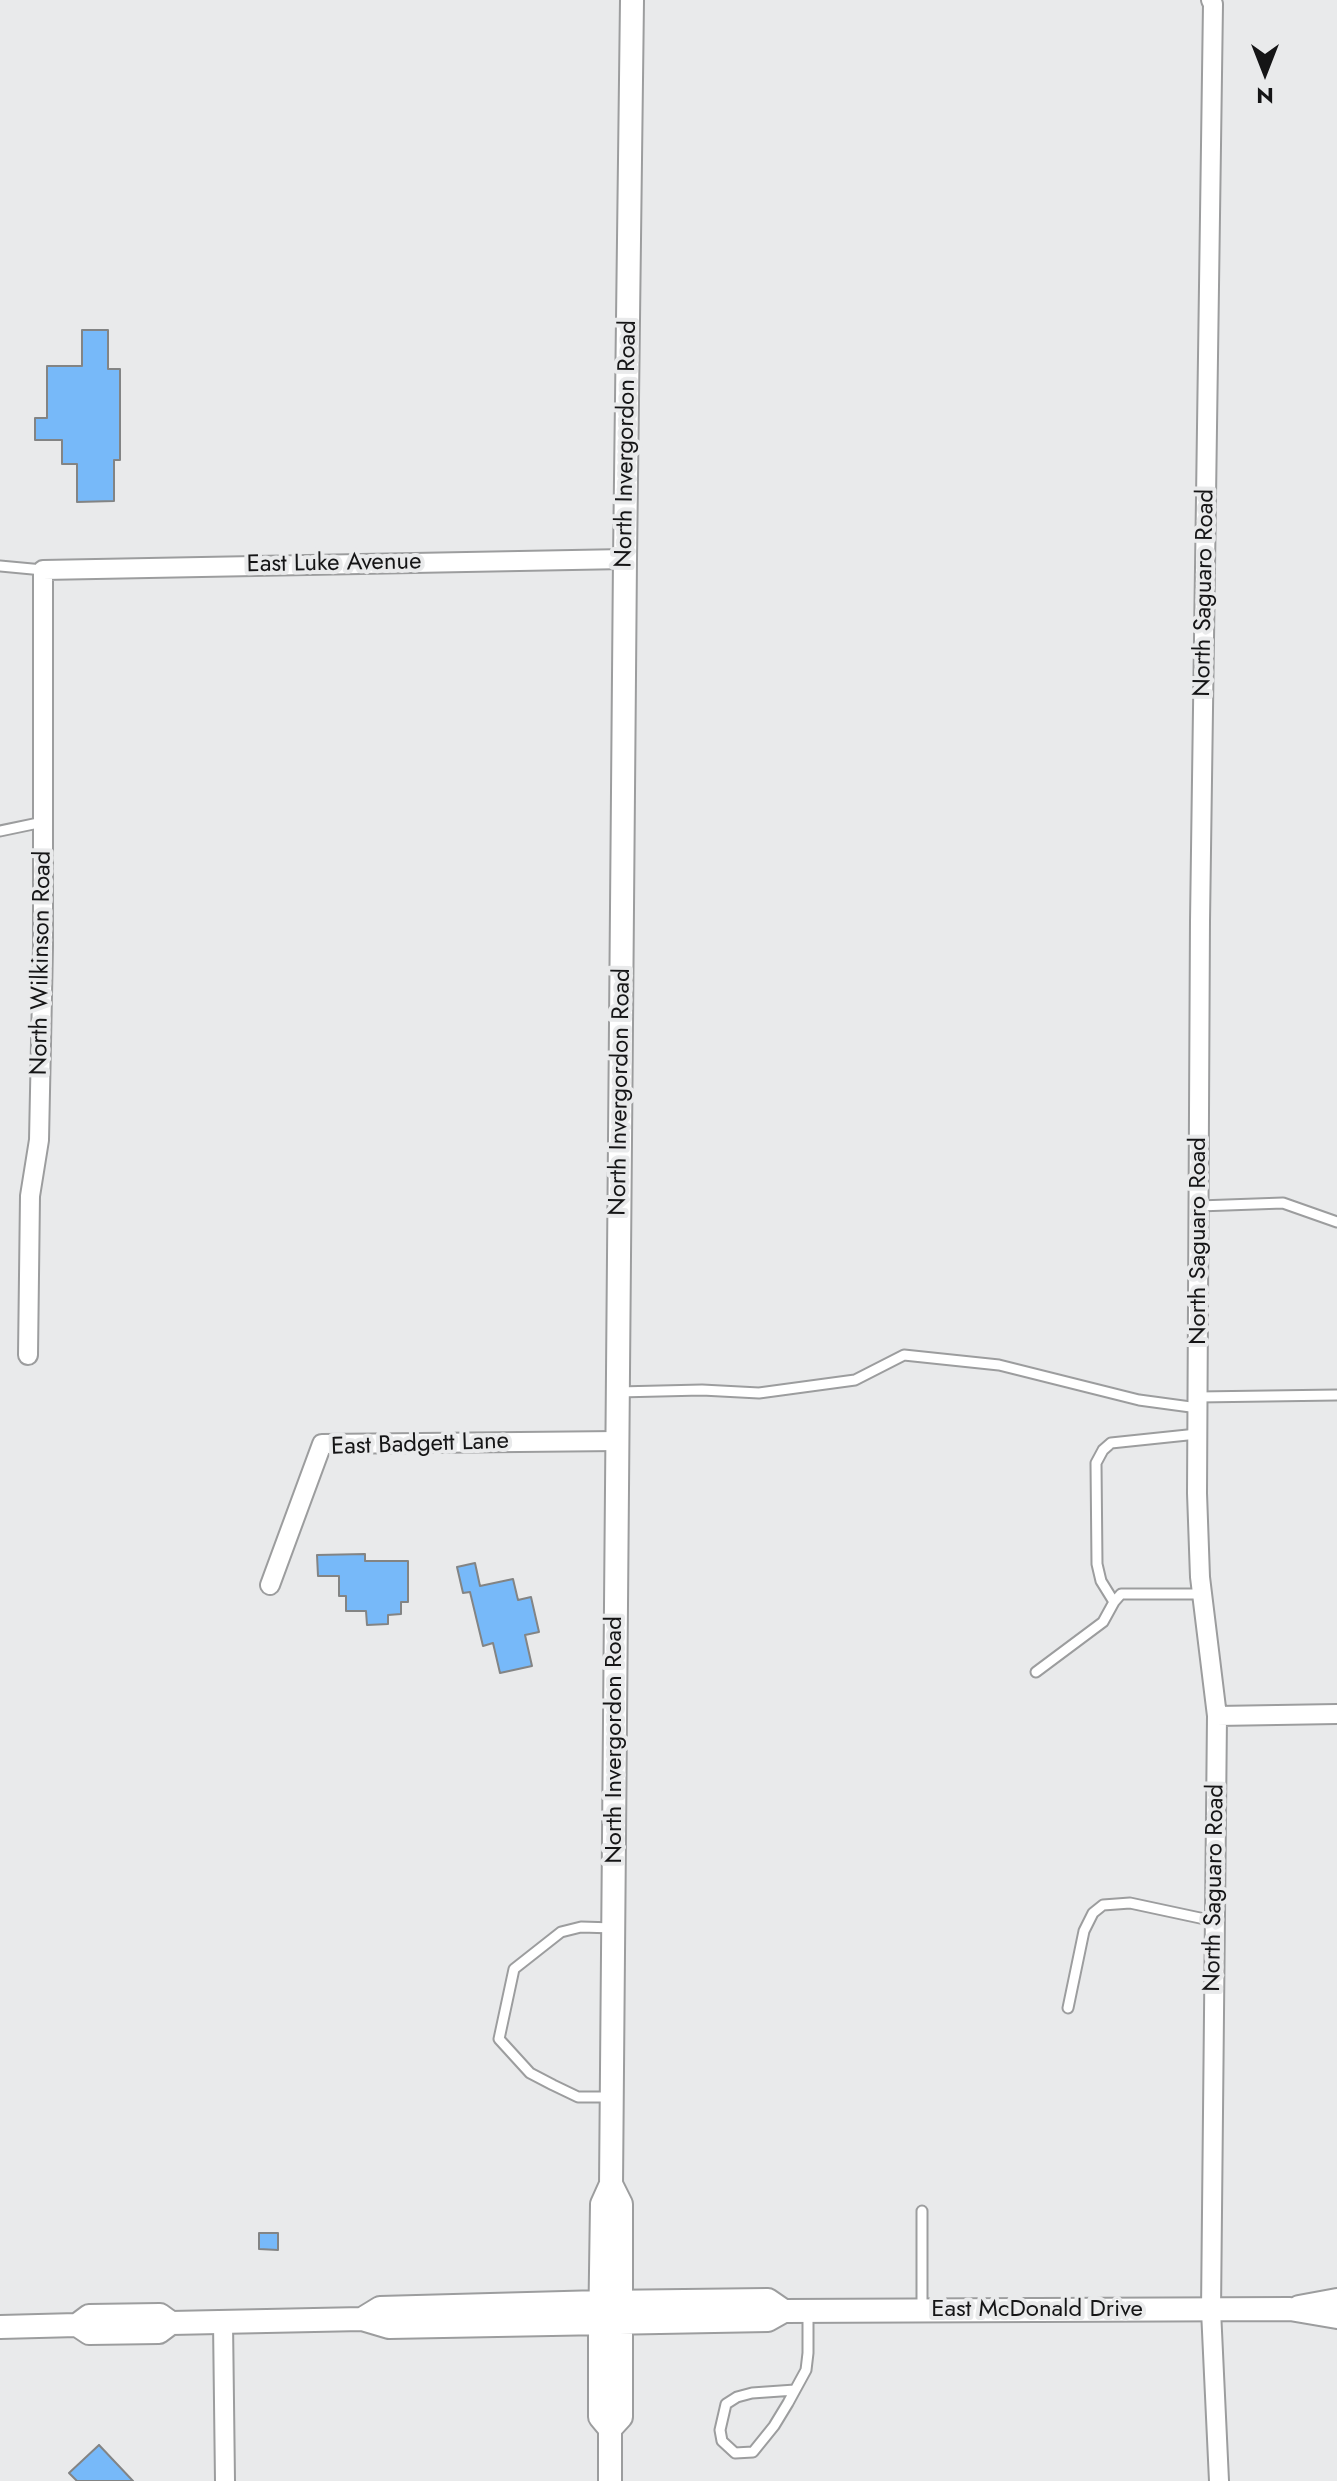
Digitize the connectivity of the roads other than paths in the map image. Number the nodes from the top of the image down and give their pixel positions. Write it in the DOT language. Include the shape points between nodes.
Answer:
graph roads {
  1 [pos="632,0"];
  2 [pos="1211,0"];
  3 [pos="625,559"];
  4 [pos="0,566"];
  5 [pos="43,570"];
  6 [pos="43,822"];
  7 [pos="0,831"];
  8 [pos="1199,1206"];
  9 [pos="1337,1222"];
  10 [pos="28,1355"];
  11 [pos="618,1392"];
  12 [pos="1337,1395"];
  13 [pos="1198,1402"];
  14 [pos="1197,1434"];
  15 [pos="618,1441"];
  16 [pos="270,1585"];
  17 [pos="1202,1594"];
  18 [pos="1114,1602"];
  19 [pos="1036,1672"];
  20 [pos="1337,1714"];
  21 [pos="1217,1716"];
  22 [pos="1214,1921"];
  23 [pos="614,1928"];
  24 [pos="1068,2008"];
  25 [pos="612,2097"];
  26 [pos="922,2211"];
  27 [pos="1337,2300"];
  28 [pos="1290,2309"];
  29 [pos="1211,2310"];
  30 [pos="808,2311"];
  31 [pos="922,2311"];
  32 [pos="611,2312"];
  33 [pos="1337,2317"];
  34 [pos="223,2322"];
  35 [pos="0,2327"];
  36 [pos="795,2390"];
  37 [pos="225,2481"];
  38 [pos="610,2481"];
  39 [pos="1219,2481"];
  1 -- 3 [label="street, North Invergordon Road"];
  2 -- 8 [label="street, North Saguaro Road"];
  3 -- 5 [label="street, East Luke Avenue"];
  3 -- 11 [label="street, North Invergordon Road"];
  4 -- 5 [label="lane"];
  5 -- 6 [label="street, North Wilkinson Road"];
  6 -- 7 [label="lane"];
  6 -- 10 [label="street, North Wilkinson Road" via="39,1140 30,1196"];
  8 -- 9 [label="lane" via="1283,1203"];
  8 -- 13 [label="street, North Saguaro Road"];
  11 -- 13 [label="lane" via="759,1393 855,1380 904,1355 999,1365 1139,1400"];
  11 -- 15 [label="street, North Invergordon Road"];
  12 -- 13 [label="lane"];
  13 -- 14 [label="street, North Saguaro Road"];
  14 -- 17 [label="street, North Saguaro Road"];
  14 -- 18 [label="lane" via="1111,1443 1096,1463 1097,1564"];
  15 -- 16 [label="street, East Badgett Lane" via="322,1444"];
  15 -- 23 [label="street, North Invergordon Road"];
  17 -- 18 [label="lane" via="1121,1594"];
  17 -- 21 [label="street, North Saguaro Road"];
  18 -- 19 [label="lane" via="1103,1622"];
  20 -- 21 [label="street"];
  21 -- 22 [label="street, North Saguaro Road"];
  22 -- 24 [label="lane" via="1130,1903 1103,1905 1084,1931"];
  22 -- 29 [label="street, North Saguaro Road"];
  23 -- 25 [label="street, North Invergordon Road"];
  23 -- 25 [label="lane" via="561,1932 514,1969 499,2039 530,2073 553,2085 578,2097"];
  25 -- 32 [label="street, North Invergordon Road" via="611,2184 621,2204"];
  26 -- 31 [label="lane"];
  27 -- 28 [label="street, East McDonald Drive"];
  28 -- 29 [label="street, East McDonald Drive"];
  28 -- 33 [label="street, East McDonald Drive"];
  29 -- 31 [label="street, East McDonald Drive"];
  29 -- 39 [label="street, North Saguaro Road"];
  30 -- 31 [label="street, East McDonald Drive"];
  30 -- 32 [label="street, East McDonald Drive" via="784,2311 768,2320"];
  30 -- 36 [label="lane" via="807,2361"];
  32 -- 34 [label="street, East McDonald Drive" via="389,2327 362,2319"];
  32 -- 38 [label="street, North Invergordon Road" via="600,2417 610,2429"];
  34 -- 35 [label="street, East McDonald Drive" via="171,2323 160,2315 89,2316 77,2325"];
  34 -- 37 [label="street"];
  36 -- 36 [label="lane" via="753,2452 735,2453 722,2441 726,2404 752,2393"];
}
